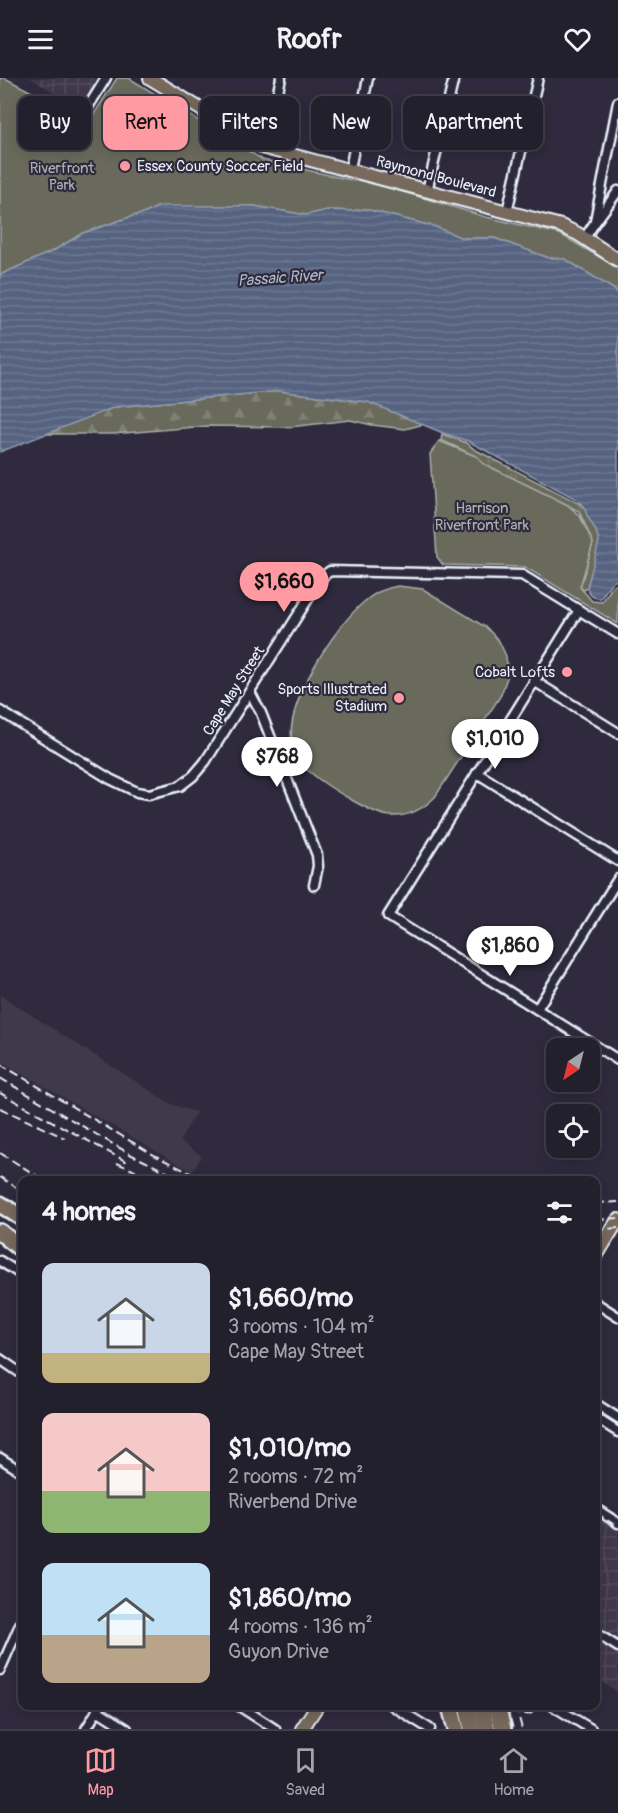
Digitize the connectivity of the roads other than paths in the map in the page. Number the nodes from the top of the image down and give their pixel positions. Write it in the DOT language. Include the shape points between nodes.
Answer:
graph roads {
  1 [pos="106,78"];
  2 [pos="150,78"];
  3 [pos="281,78"];
  4 [pos="368,78"];
  5 [pos="454,78"];
  6 [pos="538,78"];
  7 [pos="277,96"];
  8 [pos="91,102"];
  9 [pos="618,102"];
  10 [pos="200,109"];
  11 [pos="272,150"];
  12 [pos="350,169"];
  13 [pos="427,191"];
  14 [pos="618,191"];
  15 [pos="507,212"];
  16 [pos="595,221"];
  17 [pos="585,238"];
  18 [pos="618,260"];
  19 [pos="579,610"];
  20 [pos="618,634"];
  21 [pos="534,681"];
  22 [pos="250,692"];
  23 [pos="0,711"];
  24 [pos="618,733"];
  25 [pos="477,773"];
  26 [pos="618,861"];
  27 [pos="618,879"];
  28 [pos="314,885"];
  29 [pos="537,1009"];
  30 [pos="618,1060"];
  31 [pos="0,1204"];
  32 [pos="18,1215"];
  33 [pos="618,1220"];
  34 [pos="0,1222"];
  35 [pos="0,1232"];
  36 [pos="18,1233"];
  37 [pos="18,1247"];
  38 [pos="600,1249"];
  39 [pos="0,1261"];
  40 [pos="18,1272"];
  41 [pos="600,1306"];
  42 [pos="618,1317"];
  43 [pos="0,1359"];
  44 [pos="18,1371"];
  45 [pos="600,1407"];
  46 [pos="618,1418"];
  47 [pos="600,1421"];
  48 [pos="618,1432"];
  49 [pos="0,1458"];
  50 [pos="18,1469"];
  51 [pos="600,1512"];
  52 [pos="618,1523"];
  53 [pos="18,1629"];
  54 [pos="600,1636"];
  55 [pos="618,1647"];
  56 [pos="0,1670"];
  57 [pos="97,1710"];
  58 [pos="101,1710"];
  59 [pos="245,1710"];
  60 [pos="314,1710"];
  61 [pos="399,1710"];
  62 [pos="451,1710"];
  63 [pos="468,1710"];
  64 [pos="483,1710"];
  65 [pos="498,1710"];
  66 [pos="560,1710"];
  67 [pos="86,1729"];
  68 [pos="127,1729"];
  69 [pos="275,1729"];
  70 [pos="302,1729"];
  71 [pos="430,1729"];
  72 [pos="456,1729"];
  73 [pos="472,1729"];
  74 [pos="488,1729"];
  75 [pos="503,1729"];
  76 [pos="591,1729"];
  1 -- 8 [label="street"];
  2 -- 10 [label="main road, Raymond Boulevard"];
  3 -- 7 [label="street"];
  4 -- 12 [label="street"];
  5 -- 13 [label="street"];
  6 -- 15 [label="street"];
  9 -- 16 [label="street"];
  11 -- 12 [label="main road, Raymond Boulevard"];
  12 -- 13 [label="main road, Raymond Boulevard"];
  13 -- 15 [label="main road, Raymond Boulevard"];
  14 -- 16 [label="street"];
  15 -- 17 [label="main road, Raymond Boulevard" via="561,226"];
  16 -- 17 [label="street"];
  17 -- 18 [label="main road, Raymond Boulevard"];
  19 -- 20 [label="street, Cape May Street"];
  19 -- 21 [label="street"];
  19 -- 22 [label="street, Cape May Street" via="518,575 330,571 319,582"];
  21 -- 24 [label="street"];
  21 -- 25 [label="street"];
  22 -- 23 [label="street, Cape May Street" via="193,776 180,786 149,794 110,779"];
  22 -- 28 [label="street" via="317,855"];
  25 -- 26 [label="street"];
  25 -- 29 [label="street" via="388,916"];
  27 -- 29 [label="street"];
  29 -- 30 [label="street"];
  31 -- 32 [label="highway"];
  33 -- 38 [label="main road"];
  34 -- 36 [label="highway"];
  35 -- 37 [label="highway"];
  39 -- 40 [label="street"];
  41 -- 42 [label="street"];
  43 -- 44 [label="street"];
  45 -- 46 [label="street"];
  47 -- 48 [label="street"];
  49 -- 50 [label="street"];
  51 -- 52 [label="street"];
  53 -- 56 [label="street"];
  54 -- 55 [label="street"];
  57 -- 67 [label="street"];
  58 -- 68 [label="street"];
  59 -- 69 [label="street"];
  60 -- 70 [label="main road"];
  61 -- 71 [label="street"];
  62 -- 72 [label="highway"];
  63 -- 73 [label="highway"];
  64 -- 74 [label="highway"];
  65 -- 75 [label="highway"];
  66 -- 76 [label="street"];
}
